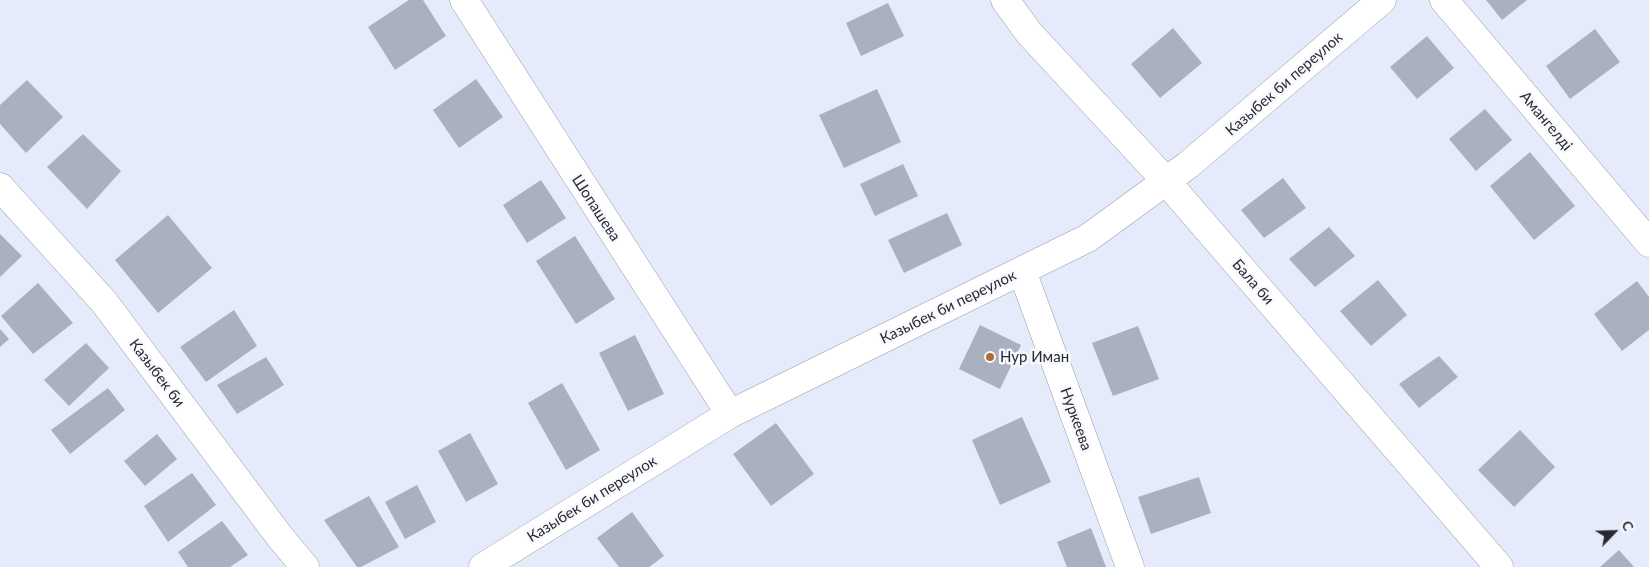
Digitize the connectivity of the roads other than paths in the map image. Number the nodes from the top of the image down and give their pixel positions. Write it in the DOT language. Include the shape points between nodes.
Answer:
graph roads {
  1 [pos="464,0"];
  2 [pos="1005,0"];
  3 [pos="1382,0"];
  4 [pos="1444,0"];
  5 [pos="1166,182"];
  6 [pos="0,187"];
  7 [pos="1649,243"];
  8 [pos="1022,271"];
  9 [pos="730,414"];
  10 [pos="305,567"];
  11 [pos="483,567"];
  12 [pos="1130,567"];
  13 [pos="1499,567"];
  1 -- 9 [label="street, Шопашева"];
  2 -- 5 [label="street, Бала би" via="1029,33"];
  3 -- 5 [label="street, Казыбек би переулок"];
  4 -- 7 [label="street, Амангелді"];
  5 -- 8 [label="street, Казыбек би переулок" via="1088,238"];
  5 -- 13 [label="street, Бала би"];
  6 -- 10 [label="street, Казыбек би" via="104,302"];
  8 -- 9 [label="street, Казыбек би переулок"];
  8 -- 12 [label="street, Нуркеева"];
  9 -- 11 [label="street, Казыбек би переулок"];
}
